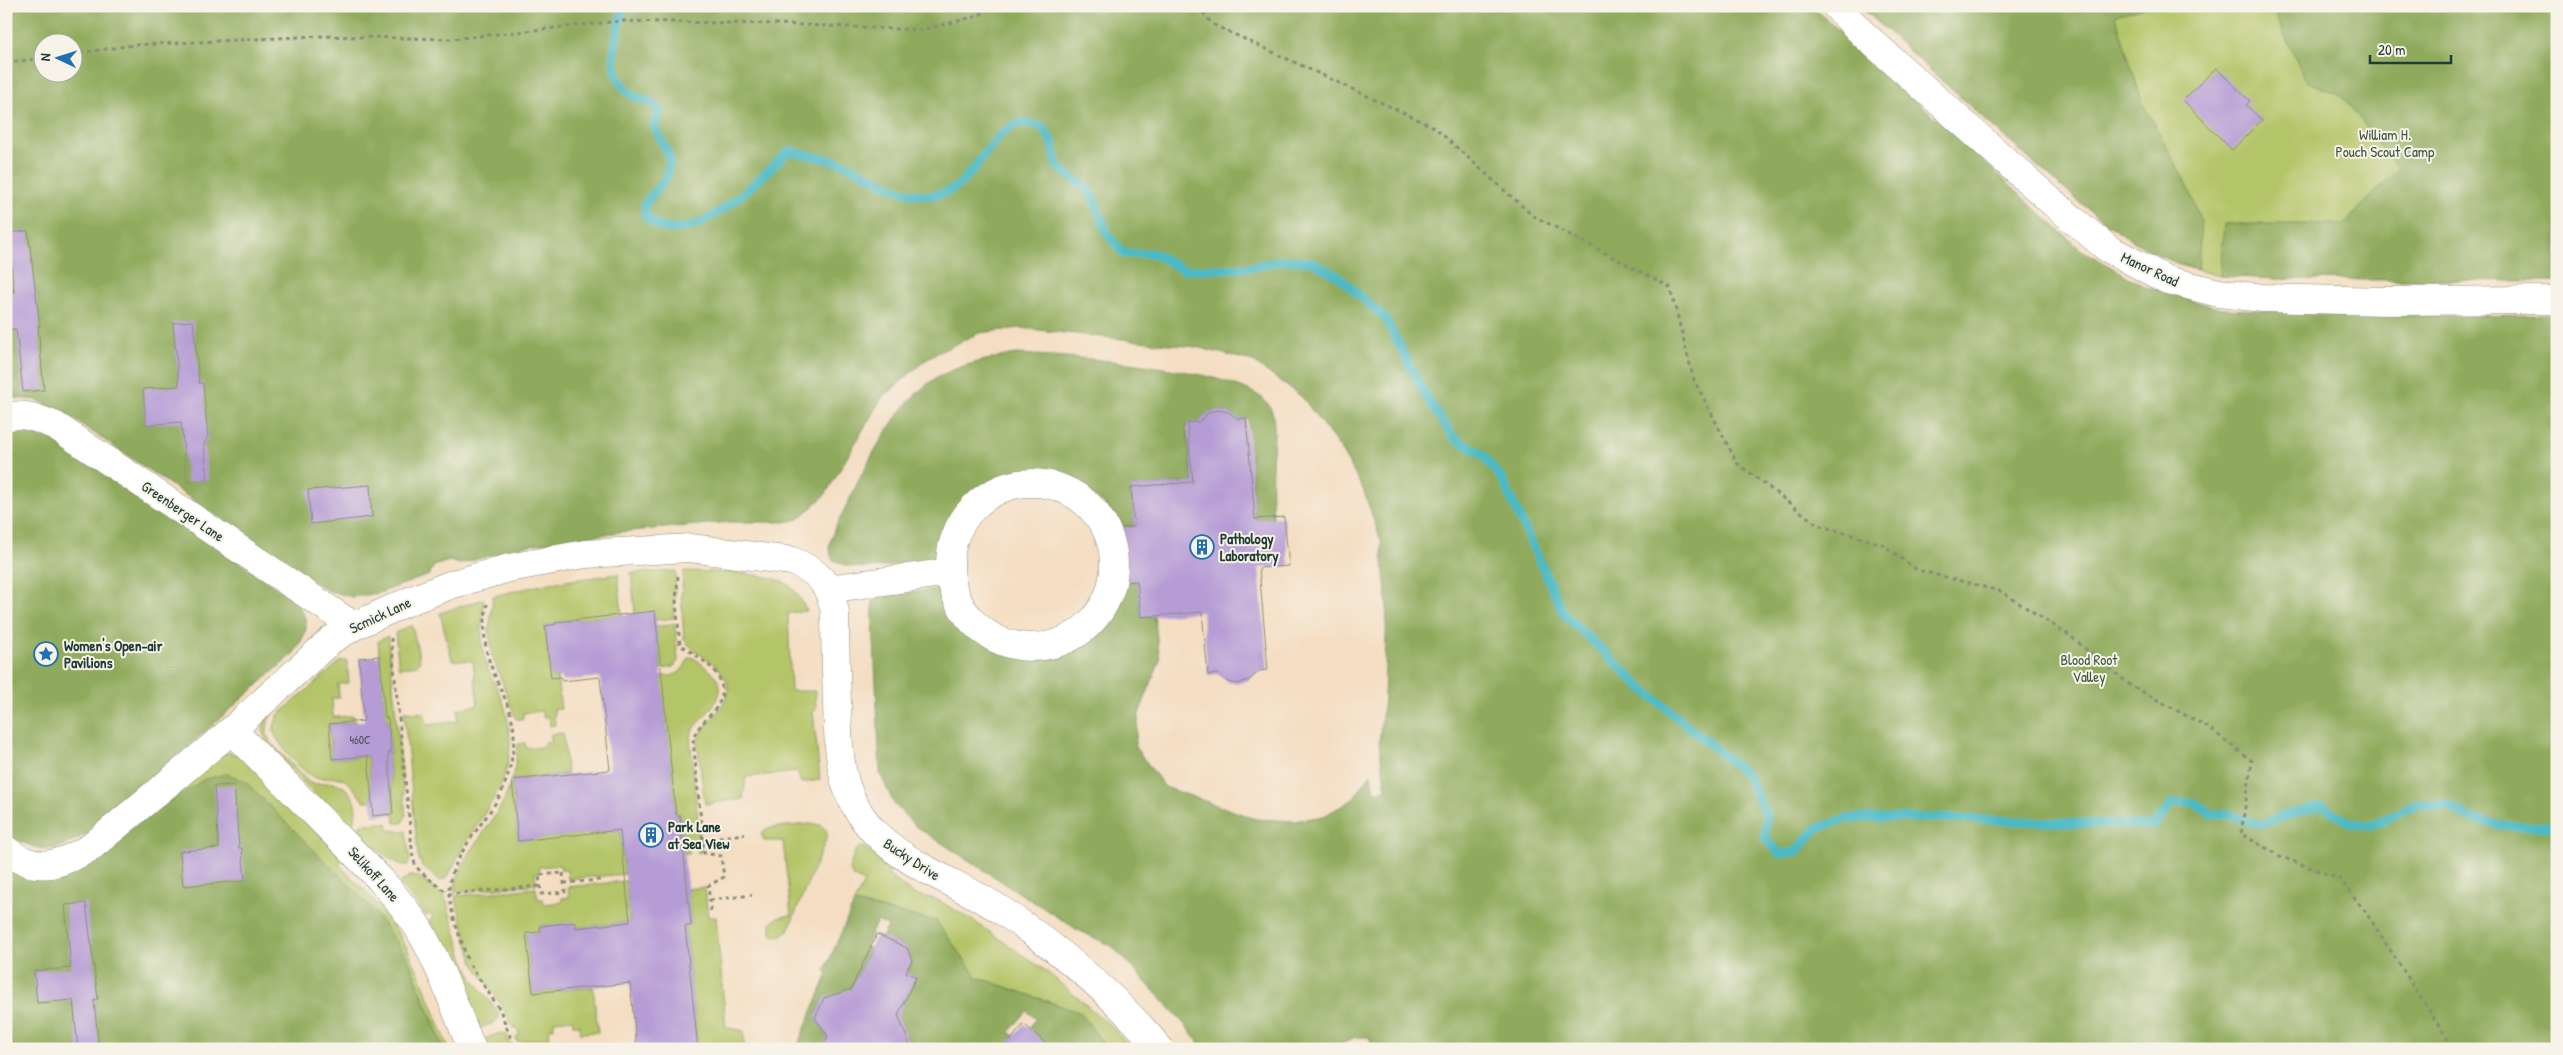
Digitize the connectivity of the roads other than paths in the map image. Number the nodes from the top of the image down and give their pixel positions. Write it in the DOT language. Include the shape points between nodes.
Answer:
graph roads {
  1 [pos="1836,6"];
  2 [pos="2557,300"];
  3 [pos="6,417"];
  4 [pos="950,572"];
  5 [pos="824,583"];
  6 [pos="354,626"];
  7 [pos="232,730"];
  8 [pos="10,853"];
  9 [pos="472,1049"];
  10 [pos="1160,1049"];
  1 -- 2 [label="street, Manor Road" via="1863,34 2107,248 2167,280 2219,293 2263,298"];
  3 -- 6 [label="street, Greenberger Lane" via="31,416 56,426"];
  4 -- 4 [label="street" via="955,537 974,507 1004,488 1021,483 1039,483 1057,486 1074,494 1100,519 1109,536 1114,573 1110,591 1090,622 1076,634 1041,647 1004,642 987,634 962,607"];
  4 -- 5 [label="street"];
  5 -- 6 [label="street, Scmick Lane" via="808,567 792,561 732,552 690,548 585,554 509,568 450,585"];
  5 -- 10 [label="street, Bucky Drive" via="834,612 839,745 846,785 859,814 884,842 911,862 1003,912 1085,973 1138,1023"];
  6 -- 7 [label="street, Scmick Lane" via="331,640"];
  7 -- 8 [label="street, Scmick Lane" via="74,858 57,865 42,865 27,863"];
  7 -- 9 [label="street, Selikoff Lane" via="401,904 434,958"];
}
